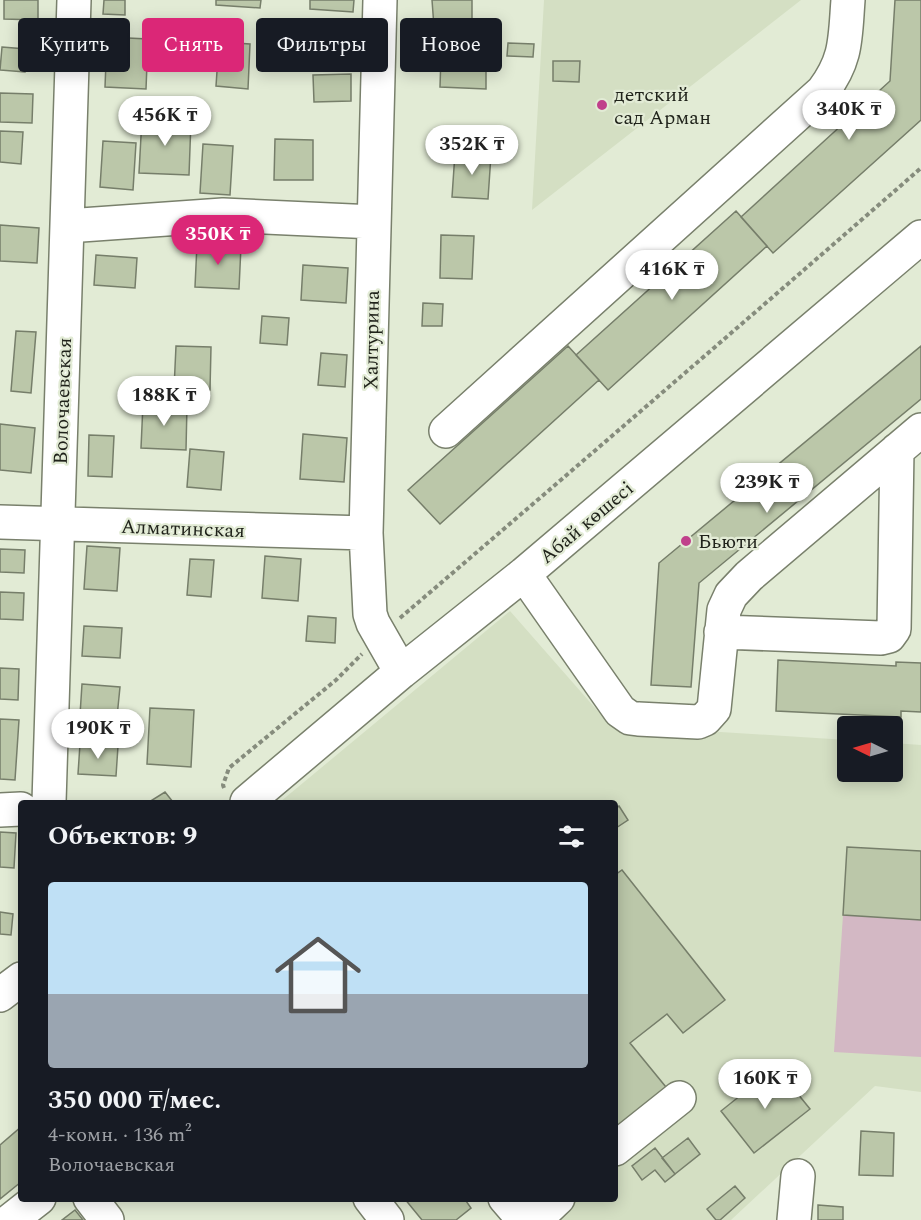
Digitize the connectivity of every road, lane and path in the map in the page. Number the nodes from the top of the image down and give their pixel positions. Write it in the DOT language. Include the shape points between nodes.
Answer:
graph roads {
  1 [pos="74,0"];
  2 [pos="380,0"];
  3 [pos="848,0"];
  4 [pos="921,168"];
  5 [pos="374,222"];
  6 [pos="67,226"];
  7 [pos="921,237"];
  8 [pos="446,431"];
  9 [pos="909,440"];
  10 [pos="0,522"];
  11 [pos="58,524"];
  12 [pos="366,533"];
  13 [pos="524,574"];
  14 [pos="722,632"];
  15 [pos="380,636"];
  16 [pos="401,672"];
  17 [pos="237,798"];
  18 [pos="49,800"];
  19 [pos="18,809"];
  20 [pos="0,810"];
  21 [pos="18,981"];
  22 [pos="0,995"];
  23 [pos="679,1098"];
  24 [pos="618,1147"];
  25 [pos="798,1176"];
  26 [pos="34,1202"];
  27 [pos="93,1202"];
  28 [pos="373,1202"];
  29 [pos="545,1202"];
  30 [pos="513,1212"];
  31 [pos="11,1220"];
  32 [pos="107,1220"];
  33 [pos="387,1220"];
  34 [pos="794,1220"];
  1 -- 6 [label="street, Волочаевская"];
  2 -- 5 [label="street, Халтурина"];
  3 -- 8 [label="street" via="841,62 823,91"];
  4 -- 15 [label="path"];
  5 -- 6 [label="street" via="223,215"];
  5 -- 12 [label="street, Халтурина"];
  6 -- 11 [label="street, Волочаевская"];
  7 -- 13 [label="street, Абай көшесі"];
  9 -- 14 [label="street" via="737,588 724,610"];
  9 -- 14 [label="street" via="894,629 889,636"];
  10 -- 11 [label="street, Алматинская"];
  11 -- 12 [label="street, Алматинская"];
  11 -- 18 [label="street, Волочаевская"];
  12 -- 15 [label="street, Халтурина" via="370,614"];
  13 -- 14 [label="street" via="620,711 630,718 698,722 711,715"];
  13 -- 16 [label="street, Абай көшесі"];
  15 -- 16 [label="street, Халтурина"];
  15 -- 17 [label="path" via="336,680 230,768 223,785"];
  16 -- 17 [label="street, Абай көшесі"];
  19 -- 20 [label="street"];
  21 -- 22 [label="street"];
  23 -- 24 [label="street"];
  25 -- 34 [label="street"];
  26 -- 31 [label="street"];
  27 -- 32 [label="street"];
  28 -- 33 [label="street"];
  29 -- 30 [label="street"];
}
